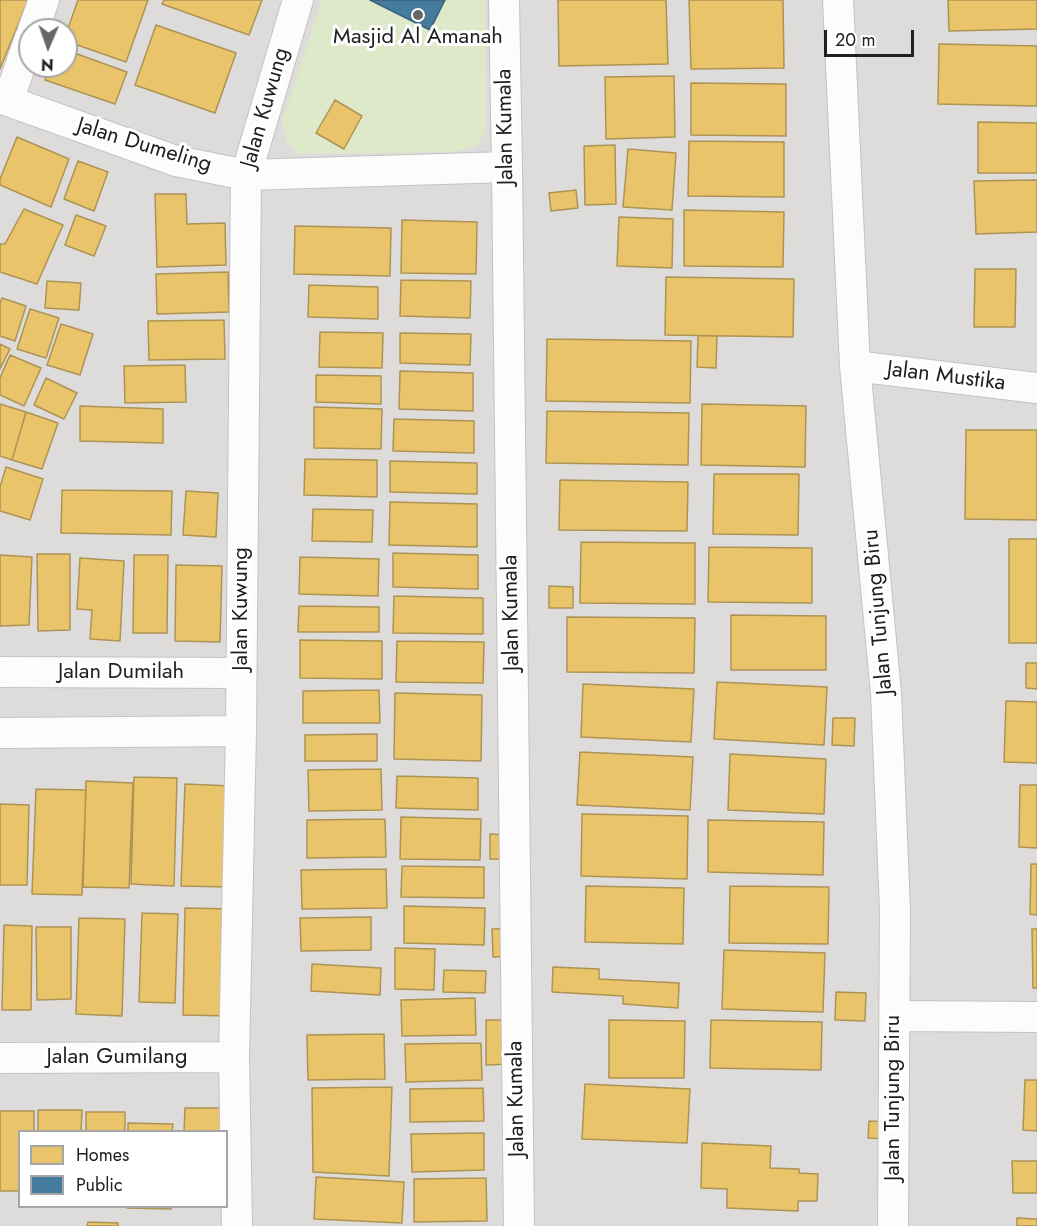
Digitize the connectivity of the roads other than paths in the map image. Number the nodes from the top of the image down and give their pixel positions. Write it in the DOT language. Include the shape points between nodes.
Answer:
graph roads {
  1 [pos="44,0"];
  2 [pos="298,0"];
  3 [pos="504,0"];
  4 [pos="838,0"];
  5 [pos="37,18"];
  6 [pos="18,66"];
  7 [pos="4,99"];
  8 [pos="507,167"];
  9 [pos="246,175"];
  10 [pos="855,366"];
  11 [pos="1037,388"];
  12 [pos="0,672"];
  13 [pos="241,674"];
  14 [pos="241,731"];
  15 [pos="0,733"];
  16 [pos="895,1016"];
  17 [pos="1037,1017"];
  18 [pos="234,1057"];
  19 [pos="0,1058"];
  20 [pos="237,1226"];
  21 [pos="519,1226"];
  22 [pos="893,1226"];
  1 -- 5 [label="street"];
  2 -- 9 [label="street, Jalan Kuwung"];
  3 -- 8 [label="street, Jalan Kumala"];
  4 -- 10 [label="street, Jalan Tunjung Biru"];
  6 -- 7 [label="street"];
  7 -- 9 [label="street, Jalan Dumeling" via="176,161"];
  8 -- 9 [label="street, Jalan Dumeling"];
  8 -- 21 [label="street, Jalan Kumala"];
  9 -- 13 [label="street, Jalan Kuwung"];
  10 -- 11 [label="street, Jalan Mustika"];
  10 -- 16 [label="street, Jalan Tunjung Biru" via="886,693"];
  12 -- 13 [label="street, Jalan Dumilah"];
  13 -- 14 [label="street, Jalan Kuwung"];
  14 -- 15 [label="street"];
  14 -- 18 [label="street, Jalan Kuwung"];
  16 -- 17 [label="street"];
  16 -- 22 [label="street, Jalan Tunjung Biru"];
  18 -- 19 [label="street, Jalan Gumilang"];
  18 -- 20 [label="street, Jalan Kuwung"];
}
